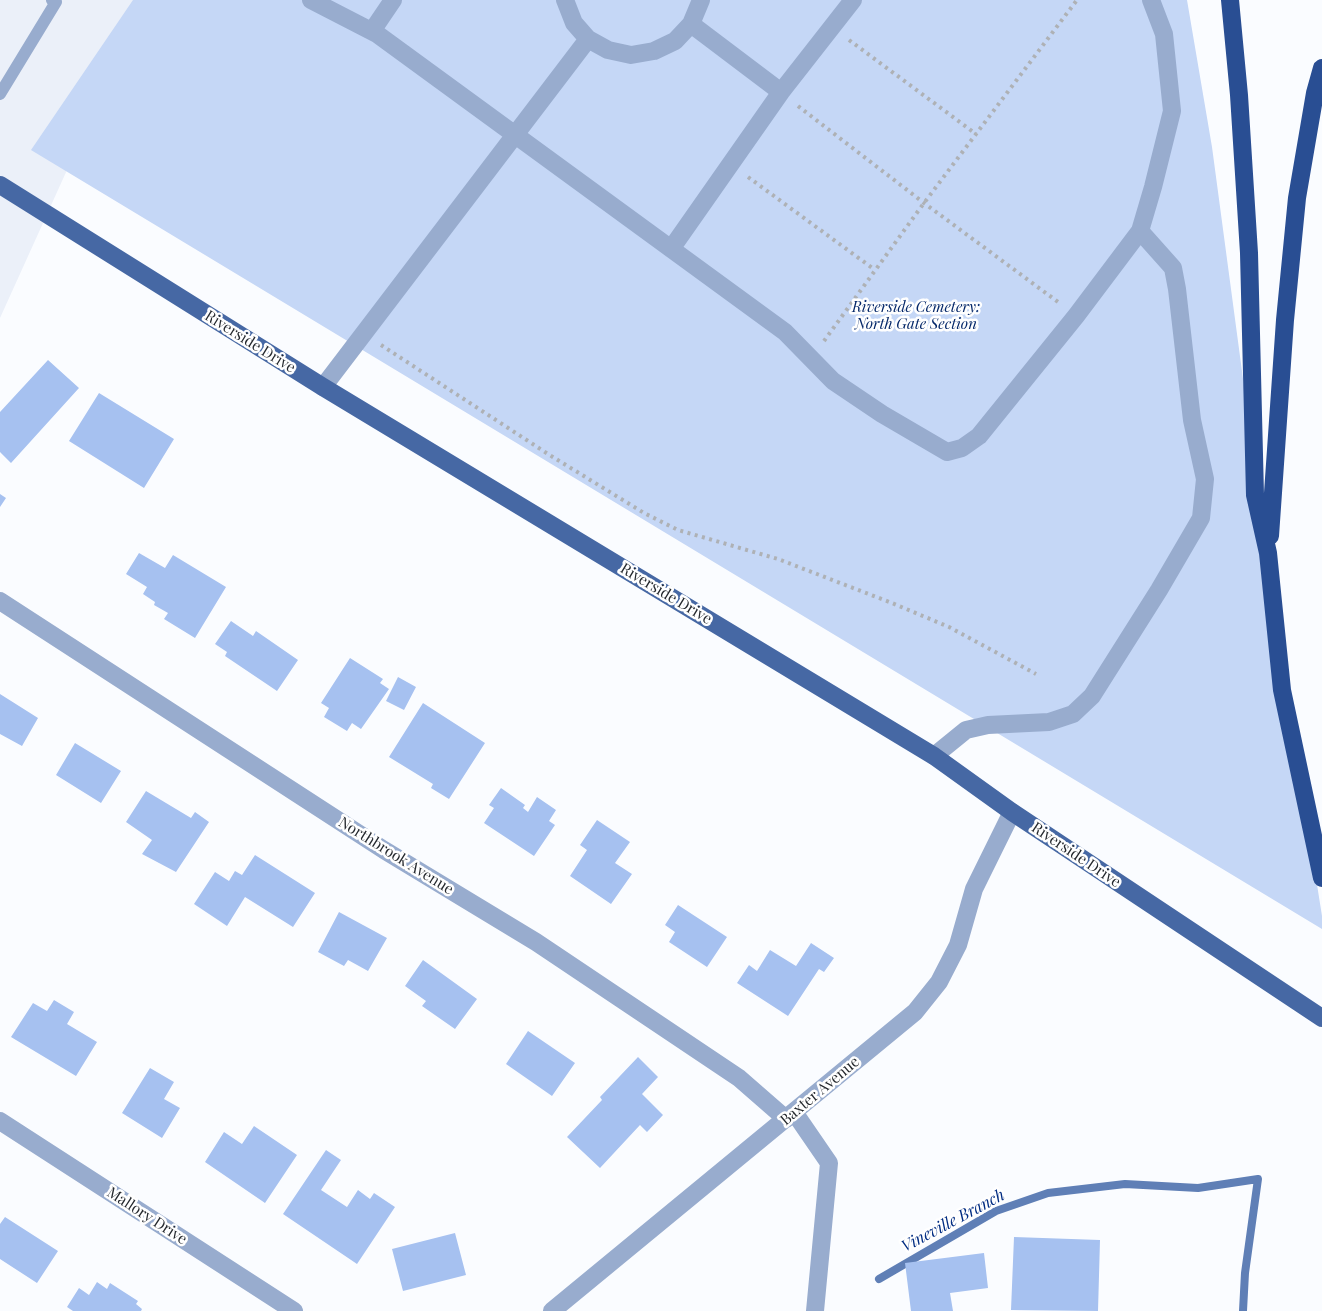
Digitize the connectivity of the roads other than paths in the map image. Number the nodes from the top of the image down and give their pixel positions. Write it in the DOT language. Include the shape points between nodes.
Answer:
graph roads {
  1 [pos="52,0"];
  2 [pos="311,0"];
  3 [pos="393,0"];
  4 [pos="565,0"];
  5 [pos="701,0"];
  6 [pos="853,0"];
  7 [pos="1151,0"];
  8 [pos="1230,0"];
  9 [pos="333,6"];
  10 [pos="691,24"];
  11 [pos="372,31"];
  12 [pos="588,39"];
  13 [pos="1322,68"];
  14 [pos="781,92"];
  15 [pos="0,94"];
  16 [pos="514,134"];
  17 [pos="0,186"];
  18 [pos="1140,231"];
  19 [pos="671,249"];
  20 [pos="323,387"];
  21 [pos="1268,553"];
  22 [pos="0,601"];
  23 [pos="934,756"];
  24 [pos="1012,812"];
  25 [pos="1322,878"];
  26 [pos="1322,1018"];
  27 [pos="790,1116"];
  28 [pos="0,1121"];
  29 [pos="294,1311"];
  30 [pos="552,1311"];
  31 [pos="815,1311"];
  1 -- 15 [label="lane" via="56,2"];
  2 -- 9 [label="street"];
  3 -- 11 [label="street"];
  4 -- 12 [label="street" via="574,23"];
  5 -- 10 [label="street"];
  6 -- 14 [label="street"];
  7 -- 18 [label="street" via="1164,34 1172,111"];
  8 -- 21 [label="highway" via="1249,253 1255,495"];
  9 -- 11 [label="street"];
  10 -- 12 [label="street" via="675,41 654,51 631,55 608,50"];
  10 -- 14 [label="street"];
  11 -- 16 [label="street"];
  12 -- 16 [label="street"];
  13 -- 21 [label="highway" via="1297,198"];
  14 -- 19 [label="street"];
  16 -- 19 [label="street"];
  16 -- 20 [label="street"];
  17 -- 20 [label="main road, Riverside Drive"];
  18 -- 19 [label="street" via="979,436 962,448 947,452 833,381 785,332"];
  18 -- 23 [label="street" via="1173,268 1192,420 1205,479 1201,518 1092,696 1073,714 1049,722 988,724 966,730"];
  20 -- 23 [label="main road, Riverside Drive"];
  21 -- 25 [label="highway" via="1282,690"];
  22 -- 27 [label="street, Northbrook Avenue" via="384,850 536,942"];
  23 -- 24 [label="main road, Riverside Drive"];
  24 -- 26 [label="main road, Riverside Drive"];
  24 -- 27 [label="street, Baxter Avenue" via="974,889 958,945 939,982 915,1012"];
  27 -- 30 [label="street, Baxter Avenue"];
  27 -- 31 [label="street, Northbrook Avenue" via="829,1163"];
  28 -- 29 [label="street, Mallory Drive"];
}
